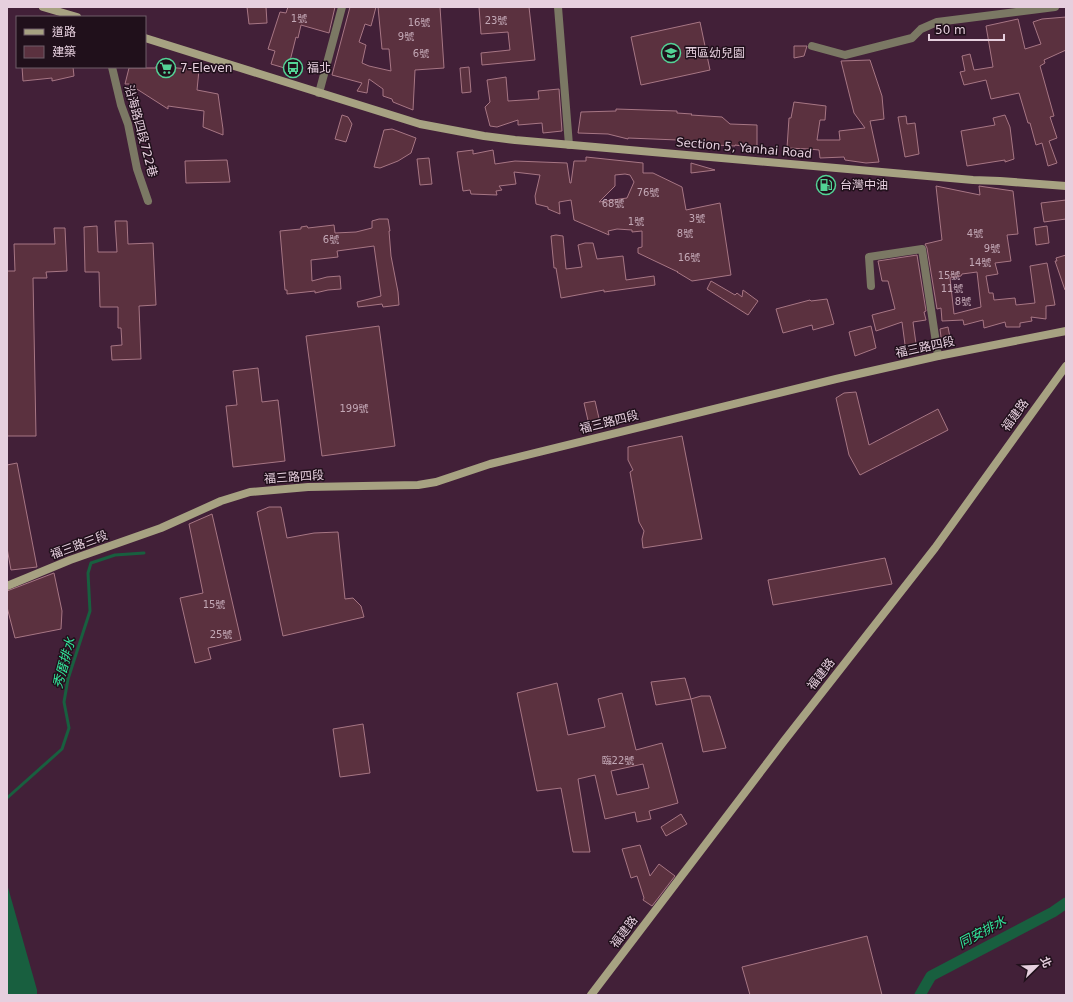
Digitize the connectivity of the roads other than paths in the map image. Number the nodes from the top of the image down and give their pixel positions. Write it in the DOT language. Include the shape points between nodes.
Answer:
graph roads {
  1 [pos="342,7"];
  2 [pos="558,7"];
  3 [pos="1055,7"];
  4 [pos="46,8"];
  5 [pos="74,16"];
  6 [pos="146,38"];
  7 [pos="812,46"];
  8 [pos="112,68"];
  9 [pos="319,93"];
  10 [pos="569,145"];
  11 [pos="1066,186"];
  12 [pos="148,202"];
  13 [pos="871,286"];
  14 [pos="1066,330"];
  15 [pos="938,356"];
  16 [pos="1066,366"];
  17 [pos="161,528"];
  18 [pos="7,586"];
  19 [pos="591,995"];
  1 -- 9 [label="street"];
  2 -- 10 [label="street"];
  3 -- 7 [label="street" via="937,22 921,29 912,38 845,55"];
  4 -- 5 [label="street"];
  6 -- 9 [label="street, Section 5, Yanhai Road"];
  8 -- 12 [label="street, 沿海路四段722巷" via="137,169"];
  9 -- 10 [label="street, Section 5, Yanhai Road" via="420,124 484,136"];
  10 -- 11 [label="street, Section 5, Yanhai Road"];
  13 -- 15 [label="street" via="868,257 922,249"];
  14 -- 15 [label="street, 福三路四段"];
  15 -- 17 [label="street, 福三路四段" via="498,462 436,482 418,485 308,487 250,492 222,501"];
  16 -- 19 [label="street, 福建路" via="935,548"];
  17 -- 18 [label="street, 福三路三段" via="70,560"];
}
